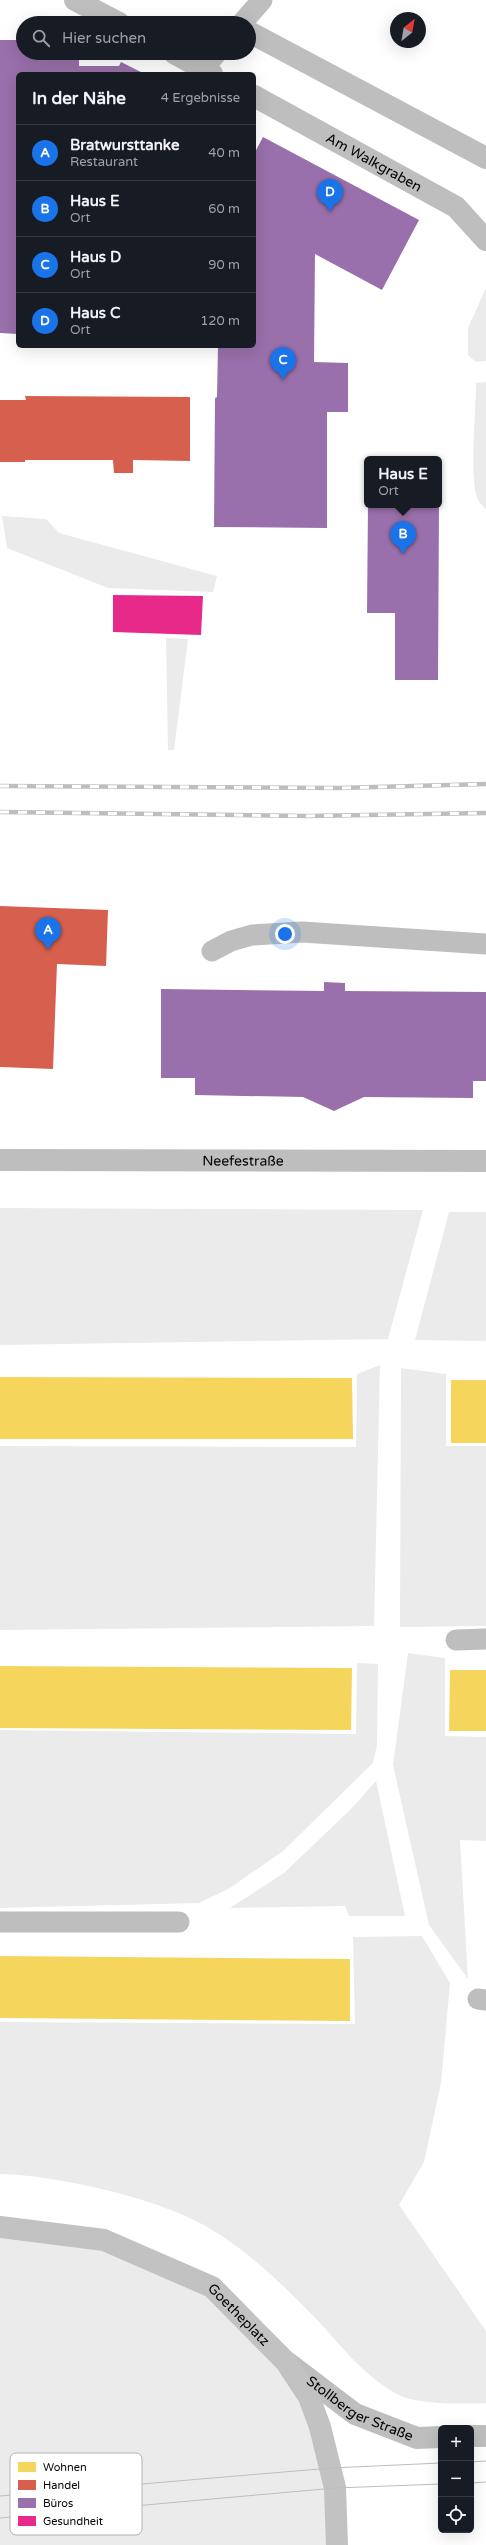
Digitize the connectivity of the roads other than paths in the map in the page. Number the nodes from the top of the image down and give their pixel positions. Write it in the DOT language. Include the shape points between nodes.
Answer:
graph roads {
  1 [pos="75,0"];
  2 [pos="262,0"];
  3 [pos="106,16"];
  4 [pos="248,16"];
  5 [pos="256,36"];
  6 [pos="195,60"];
  7 [pos="210,65"];
  8 [pos="256,97"];
  9 [pos="486,158"];
  10 [pos="486,240"];
  11 [pos="486,944"];
  12 [pos="212,951"];
  13 [pos="0,1160"];
  14 [pos="486,1162"];
  15 [pos="486,1639"];
  16 [pos="456,1640"];
  17 [pos="0,1922"];
  18 [pos="179,1922"];
  19 [pos="0,2227"];
  20 [pos="286,2362"];
  21 [pos="474,2436"];
  22 [pos="486,2436"];
  23 [pos="438,2437"];
  24 [pos="337,2545"];
  1 -- 3 [label="street"];
  2 -- 4 [label="lane"];
  5 -- 9 [label="street"];
  6 -- 7 [label="street"];
  8 -- 10 [label="street, Am Walkgraben" via="456,207"];
  11 -- 12 [label="lane" via="302,932 252,935 232,940"];
  13 -- 14 [label="street, Neefestraße"];
  15 -- 16 [label="lane"];
  17 -- 18 [label="lane"];
  19 -- 20 [label="main road, Goetheplatz" via="104,2240 212,2287"];
  20 -- 23 [label="street, Stollberger Straße" via="355,2414 417,2438"];
  20 -- 24 [label="main road, Goetheplatz" via="309,2397 326,2450 335,2488"];
  21 -- 22 [label="street"];
}
